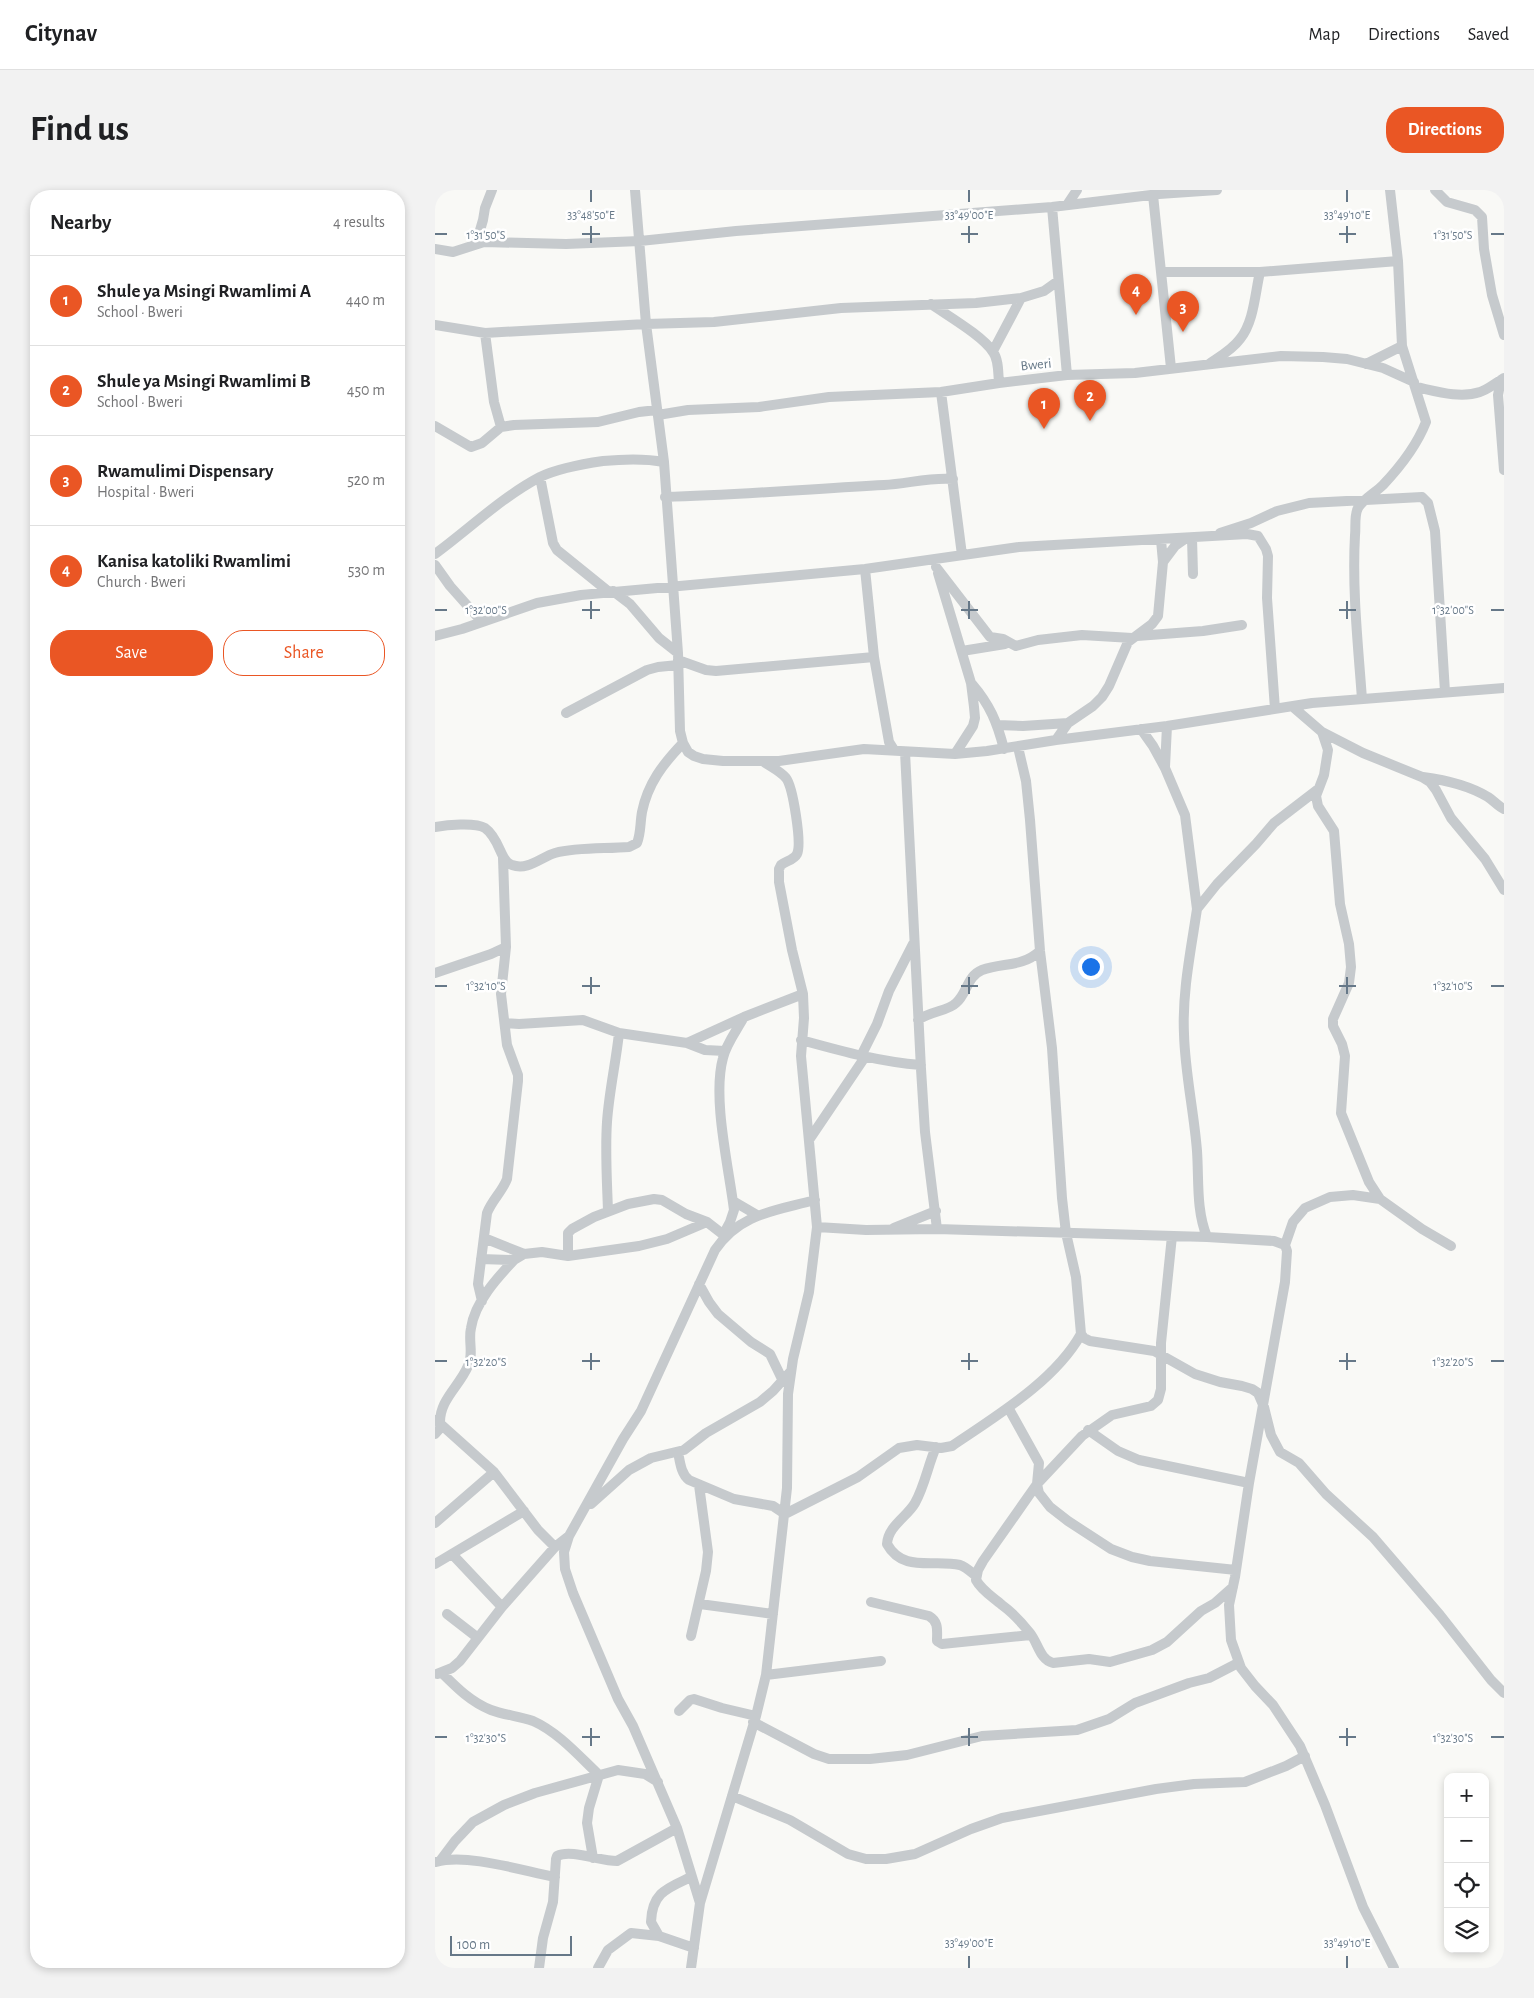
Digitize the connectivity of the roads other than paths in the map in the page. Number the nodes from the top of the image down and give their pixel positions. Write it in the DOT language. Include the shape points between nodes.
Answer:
graph roads {
  1 [pos="492,190"];
  2 [pos="635,190"];
  3 [pos="1077,190"];
  4 [pos="1111,190"];
  5 [pos="1217,190"];
  6 [pos="1390,190"];
  7 [pos="1435,190"];
  8 [pos="1157,193"];
  9 [pos="1118,199"];
  10 [pos="1067,205"];
  11 [pos="1052,207"];
  12 [pos="640,240"];
  13 [pos="476,244"];
  14 [pos="435,249"];
  15 [pos="1398,261"];
  16 [pos="1161,272"];
  17 [pos="1260,272"];
  18 [pos="1059,281"];
  19 [pos="1044,291"];
  20 [pos="1060,297"];
  21 [pos="1021,298"];
  22 [pos="931,304"];
  23 [pos="646,324"];
  24 [pos="435,325"];
  25 [pos="485,333"];
  26 [pos="1504,335"];
  27 [pos="1402,346"];
  28 [pos="993,351"];
  29 [pos="1366,364"];
  30 [pos="1208,365"];
  31 [pos="1171,368"];
  32 [pos="1067,375"];
  33 [pos="1502,379"];
  34 [pos="999,383"];
  35 [pos="1415,384"];
  36 [pos="941,392"];
  37 [pos="658,412"];
  38 [pos="435,426"];
  39 [pos="501,427"];
  40 [pos="664,462"];
  41 [pos="1504,470"];
  42 [pos="540,477"];
  43 [pos="953,479"];
  44 [pos="665,497"];
  45 [pos="1364,501"];
  46 [pos="1211,536"];
  47 [pos="1188,538"];
  48 [pos="1161,540"];
  49 [pos="435,554"];
  50 [pos="962,555"];
  51 [pos="1163,562"];
  52 [pos="935,564"];
  53 [pos="435,565"];
  54 [pos="865,569"];
  55 [pos="1193,574"];
  56 [pos="673,586"];
  57 [pos="611,591"];
  58 [pos="482,622"];
  59 [pos="1242,624"];
  60 [pos="435,636"];
  61 [pos="1133,637"];
  62 [pos="1010,644"];
  63 [pos="962,652"];
  64 [pos="874,657"];
  65 [pos="678,659"];
  66 [pos="971,683"];
  67 [pos="1504,688"];
  68 [pos="1445,692"];
  69 [pos="1361,699"];
  70 [pos="1293,707"];
  71 [pos="1275,709"];
  72 [pos="566,713"];
  73 [pos="1068,723"];
  74 [pos="997,725"];
  75 [pos="1167,726"];
  76 [pos="1141,729"];
  77 [pos="1322,732"];
  78 [pos="1056,740"];
  79 [pos="683,743"];
  80 [pos="1018,747"];
  81 [pos="1004,749"];
  82 [pos="899,751"];
  83 [pos="955,754"];
  84 [pos="764,762"];
  85 [pos="1165,768"];
  86 [pos="1422,777"];
  87 [pos="1317,790"];
  88 [pos="1504,809"];
  89 [pos="435,828"];
  90 [pos="503,858"];
  91 [pos="1504,890"];
  92 [pos="1197,909"];
  93 [pos="914,942"];
  94 [pos="506,947"];
  95 [pos="1040,951"];
  96 [pos="435,973"];
  97 [pos="803,994"];
  98 [pos="744,1017"];
  99 [pos="918,1020"];
  100 [pos="505,1023"];
  101 [pos="619,1033"];
  102 [pos="801,1040"];
  103 [pos="687,1043"];
  104 [pos="725,1051"];
  105 [pos="863,1057"];
  106 [pos="921,1065"];
  107 [pos="809,1140"];
  108 [pos="1380,1199"];
  109 [pos="815,1200"];
  110 [pos="733,1201"];
  111 [pos="608,1211"];
  112 [pos="936,1211"];
  113 [pos="757,1215"];
  114 [pos="707,1222"];
  115 [pos="817,1227"];
  116 [pos="937,1229"];
  117 [pos="889,1230"];
  118 [pos="1066,1233"];
  119 [pos="724,1235"];
  120 [pos="1172,1236"];
  121 [pos="1207,1237"];
  122 [pos="484,1238"];
  123 [pos="1285,1245"];
  124 [pos="1451,1246"];
  125 [pos="524,1254"];
  126 [pos="568,1256"];
  127 [pos="481,1259"];
  128 [pos="514,1260"];
  129 [pos="699,1284"];
  130 [pos="482,1301"];
  131 [pos="1081,1334"];
  132 [pos="1161,1354"];
  133 [pos="791,1371"];
  134 [pos="783,1381"];
  135 [pos="1264,1407"];
  136 [pos="1009,1408"];
  137 [pos="438,1426"];
  138 [pos="1088,1430"];
  139 [pos="936,1447"];
  140 [pos="678,1452"];
  141 [pos="494,1472"];
  142 [pos="1249,1483"];
  143 [pos="1037,1484"];
  144 [pos="699,1485"];
  145 [pos="584,1510"];
  146 [pos="524,1512"];
  147 [pos="785,1514"];
  148 [pos="436,1521"];
  149 [pos="569,1536"];
  150 [pos="555,1547"];
  151 [pos="452,1554"];
  152 [pos="435,1564"];
  153 [pos="1236,1570"];
  154 [pos="976,1576"];
  155 [pos="1233,1587"];
  156 [pos="871,1602"];
  157 [pos="699,1604"];
  158 [pos="502,1607"];
  159 [pos="447,1614"];
  160 [pos="773,1614"];
  161 [pos="1031,1635"];
  162 [pos="691,1636"];
  163 [pos="477,1638"];
  164 [pos="881,1661"];
  165 [pos="1239,1663"];
  166 [pos="438,1674"];
  167 [pos="765,1675"];
  168 [pos="1504,1694"];
  169 [pos="679,1710"];
  170 [pos="755,1719"];
  171 [pos="1305,1756"];
  172 [pos="599,1774"];
  173 [pos="658,1782"];
  174 [pos="733,1796"];
  175 [pos="677,1828"];
  176 [pos="593,1858"];
  177 [pos="438,1861"];
  178 [pos="691,1877"];
  179 [pos="555,1878"];
  180 [pos="700,1903"];
  181 [pos="659,1936"];
  182 [pos="694,1948"];
  183 [pos="539,1968"];
  184 [pos="598,1968"];
  185 [pos="691,1968"];
  186 [pos="1395,1968"];
  1 -- 13 [label="street"];
  2 -- 12 [label="street"];
  3 -- 10 [label="street"];
  4 -- 9 [label="street"];
  5 -- 8 [label="street"];
  6 -- 15 [label="street"];
  7 -- 26 [label="street" via="1447,202 1475,210 1482,217 1491,295"];
  8 -- 9 [label="street"];
  8 -- 16 [label="street"];
  9 -- 10 [label="street"];
  10 -- 11 [label="street"];
  11 -- 12 [label="street"];
  11 -- 18 [label="street"];
  12 -- 13 [label="street"];
  12 -- 23 [label="street"];
  13 -- 14 [label="street" via="453,252"];
  15 -- 17 [label="street"];
  15 -- 27 [label="street"];
  16 -- 17 [label="street"];
  16 -- 31 [label="street"];
  17 -- 30 [label="street" via="1247,326 1240,339"];
  18 -- 19 [label="street"];
  18 -- 20 [label="street"];
  19 -- 20 [label="street"];
  19 -- 21 [label="street"];
  20 -- 32 [label="street"];
  21 -- 22 [label="street"];
  21 -- 28 [label="street"];
  22 -- 23 [label="street" via="841,308 714,322"];
  22 -- 28 [label="street"];
  23 -- 25 [label="street"];
  23 -- 37 [label="street"];
  24 -- 25 [label="street"];
  25 -- 39 [label="street" via="494,402"];
  27 -- 29 [label="street"];
  27 -- 35 [label="street"];
  28 -- 34 [label="street"];
  29 -- 30 [label="street, Bweri" via="1333,357 1295,356"];
  29 -- 35 [label="street, Bweri" via="1383,368"];
  30 -- 31 [label="street, Bweri"];
  31 -- 32 [label="street, Bweri" via="1107,375"];
  32 -- 34 [label="street, Bweri"];
  33 -- 35 [label="street, Bweri" via="1470,394 1456,394"];
  33 -- 41 [label="street" via="1498,395"];
  34 -- 36 [label="street, Bweri"];
  35 -- 45 [label="street" via="1426,422 1421,434 1387,481"];
  36 -- 37 [label="street, Bweri" via="829,397 759,407"];
  36 -- 43 [label="street"];
  37 -- 39 [label="street, Bweri" via="639,412 598,422"];
  37 -- 40 [label="street"];
  38 -- 39 [label="street" via="471,447 482,443"];
  40 -- 42 [label="street" via="638,458 613,460 559,469"];
  40 -- 44 [label="street"];
  42 -- 49 [label="street"];
  42 -- 57 [label="street" via="557,550"];
  43 -- 44 [label="street"];
  43 -- 50 [label="street"];
  44 -- 56 [label="street"];
  45 -- 46 [label="street" via="1290,507"];
  45 -- 68 [label="street" via="1415,496 1422,497 1429,504 1435,530"];
  45 -- 69 [label="street" via="1357,511 1353,559"];
  46 -- 47 [label="street"];
  46 -- 71 [label="street" via="1254,535 1267,549"];
  47 -- 48 [label="street"];
  47 -- 51 [label="street" via="1175,546"];
  47 -- 55 [label="street"];
  48 -- 50 [label="street" via="1019,547"];
  48 -- 51 [label="street"];
  50 -- 52 [label="street"];
  51 -- 61 [label="street" via="1158,616"];
  52 -- 54 [label="street"];
  52 -- 62 [label="street" via="990,637"];
  52 -- 63 [label="street"];
  53 -- 58 [label="street"];
  54 -- 56 [label="street"];
  54 -- 64 [label="street"];
  56 -- 57 [label="street"];
  56 -- 65 [label="street"];
  57 -- 58 [label="street" via="537,603"];
  57 -- 65 [label="street" via="630,604"];
  58 -- 60 [label="street"];
  59 -- 61 [label="street"];
  61 -- 62 [label="street" via="1082,635 1038,640 1021,646"];
  61 -- 73 [label="street" via="1102,696"];
  62 -- 63 [label="street"];
  63 -- 66 [label="street"];
  64 -- 65 [label="street" via="716,671"];
  64 -- 82 [label="street" via="889,742"];
  65 -- 72 [label="street" via="647,670"];
  65 -- 79 [label="street"];
  66 -- 74 [label="street" via="989,705"];
  66 -- 83 [label="street" via="975,718"];
  67 -- 68 [label="street"];
  68 -- 69 [label="street"];
  69 -- 70 [label="street"];
  70 -- 71 [label="street"];
  70 -- 77 [label="street"];
  71 -- 75 [label="street"];
  73 -- 74 [label="street"];
  73 -- 78 [label="street"];
  74 -- 81 [label="street"];
  75 -- 76 [label="street"];
  75 -- 85 [label="street"];
  76 -- 78 [label="street"];
  76 -- 85 [label="street"];
  77 -- 86 [label="street"];
  77 -- 87 [label="street" via="1328,750 1327,762"];
  78 -- 80 [label="street"];
  79 -- 84 [label="street" via="688,752 703,759"];
  79 -- 90 [label="street" via="661,767 650,786 637,843 629,847 564,851 523,866 511,865"];
  80 -- 81 [label="street"];
  80 -- 95 [label="street" via="1031,820"];
  81 -- 83 [label="street"];
  82 -- 83 [label="street"];
  82 -- 84 [label="street" via="850,750"];
  82 -- 93 [label="street"];
  84 -- 97 [label="street" via="787,779 792,793 798,852 779,868 779,882"];
  85 -- 92 [label="street" via="1185,815"];
  86 -- 88 [label="street" via="1469,787"];
  86 -- 91 [label="street" via="1436,790 1451,818 1485,859"];
  87 -- 92 [label="street" via="1274,823"];
  87 -- 108 [label="street" via="1318,806 1334,831 1340,904 1351,960 1349,983 1333,1019 1345,1056 1341,1113 1369,1182"];
  89 -- 90 [label="street" via="473,826 485,829 496,841"];
  90 -- 94 [label="street"];
  92 -- 121 [label="street" via="1184,1034 1200,1211"];
  93 -- 99 [label="street"];
  93 -- 105 [label="street" via="889,991"];
  94 -- 96 [label="street"];
  94 -- 100 [label="street" via="501,985"];
  95 -- 99 [label="street" via="1017,964 981,971 971,979 957,1003"];
  95 -- 118 [label="street" via="1052,1048 1057,1152"];
  97 -- 98 [label="street"];
  97 -- 102 [label="street"];
  98 -- 103 [label="street"];
  98 -- 104 [label="street"];
  99 -- 106 [label="street"];
  100 -- 101 [label="street" via="583,1020"];
  100 -- 122 [label="street" via="507,1045 518,1081 507,1179 487,1213"];
  101 -- 103 [label="street"];
  101 -- 111 [label="street" via="607,1119"];
  102 -- 105 [label="street"];
  102 -- 107 [label="street"];
  103 -- 104 [label="street" via="705,1050"];
  104 -- 110 [label="street" via="720,1095"];
  105 -- 106 [label="street"];
  105 -- 107 [label="street"];
  106 -- 112 [label="street" via="925,1132"];
  107 -- 109 [label="street"];
  108 -- 123 [label="street" via="1341,1195 1315,1202 1297,1216"];
  108 -- 124 [label="street"];
  109 -- 113 [label="street"];
  109 -- 115 [label="street"];
  110 -- 113 [label="street"];
  110 -- 119 [label="street" via="733,1216"];
  111 -- 114 [label="street" via="642,1200 662,1200"];
  111 -- 126 [label="street" via="570,1231"];
  112 -- 116 [label="street"];
  112 -- 117 [label="street"];
  113 -- 119 [label="street"];
  114 -- 119 [label="street"];
  114 -- 126 [label="street" via="667,1239 639,1246"];
  115 -- 117 [label="street"];
  115 -- 133 [label="street" via="809,1292"];
  116 -- 117 [label="street"];
  116 -- 118 [label="street"];
  118 -- 120 [label="street"];
  118 -- 131 [label="street" via="1075,1276"];
  119 -- 129 [label="street"];
  120 -- 121 [label="street"];
  120 -- 132 [label="street"];
  121 -- 123 [label="street" via="1274,1241"];
  122 -- 125 [label="street"];
  122 -- 127 [label="street"];
  123 -- 135 [label="street" via="1285,1282"];
  125 -- 126 [label="street" via="542,1252"];
  125 -- 128 [label="street"];
  127 -- 128 [label="street"];
  127 -- 130 [label="street" via="478,1284"];
  128 -- 130 [label="street"];
  129 -- 134 [label="street" via="719,1314 751,1342 771,1354"];
  129 -- 145 [label="street" via="641,1411"];
  130 -- 137 [label="street" via="471,1328 470,1362 442,1408"];
  131 -- 132 [label="street" via="1091,1341"];
  131 -- 136 [label="street" via="1059,1364"];
  132 -- 135 [label="street" via="1195,1374 1252,1389 1258,1393"];
  132 -- 138 [label="street" via="1161,1389 1155,1403 1112,1415"];
  133 -- 134 [label="street"];
  133 -- 147 [label="street"];
  134 -- 140 [label="street" via="760,1402"];
  135 -- 142 [label="street"];
  135 -- 168 [label="street" via="1271,1435 1280,1452 1299,1463 1326,1494 1373,1537"];
  136 -- 139 [label="street" via="952,1446"];
  136 -- 143 [label="street" via="1039,1463"];
  137 -- 141 [label="street"];
  138 -- 142 [label="street" via="1118,1451 1139,1460"];
  138 -- 143 [label="street"];
  139 -- 147 [label="street" via="899,1448 858,1477"];
  139 -- 154 [label="street" via="915,1502 890,1532 887,1544 903,1560 960,1565"];
  140 -- 144 [label="street" via="685,1477"];
  140 -- 145 [label="street" via="651,1458 629,1470"];
  141 -- 146 [label="street"];
  141 -- 148 [label="street"];
  142 -- 153 [label="street"];
  143 -- 153 [label="street" via="1039,1493 1050,1507 1111,1549 1150,1561"];
  143 -- 154 [label="street"];
  144 -- 147 [label="street" via="734,1499 773,1506"];
  144 -- 157 [label="street" via="708,1552"];
  145 -- 149 [label="street"];
  146 -- 150 [label="street"];
  146 -- 151 [label="street"];
  147 -- 160 [label="street"];
  149 -- 150 [label="street"];
  149 -- 173 [label="street" via="564,1552 565,1569 573,1593"];
  150 -- 158 [label="street"];
  151 -- 152 [label="street"];
  151 -- 158 [label="street"];
  153 -- 155 [label="street"];
  154 -- 161 [label="street" via="979,1585 1015,1616"];
  155 -- 161 [label="street" via="1167,1642 1143,1654 1111,1662 1089,1659 1049,1662"];
  155 -- 165 [label="street" via="1228,1619"];
  156 -- 161 [label="street" via="929,1616 935,1620 937,1641 942,1644"];
  157 -- 160 [label="street"];
  157 -- 162 [label="street"];
  158 -- 163 [label="street"];
  159 -- 163 [label="street"];
  160 -- 167 [label="street"];
  163 -- 166 [label="street" via="460,1661"];
  164 -- 167 [label="street"];
  165 -- 170 [label="street" via="1209,1678 1189,1682 1135,1703 1109,1718 1077,1730 982,1736 907,1755 829,1759 814,1754"];
  165 -- 171 [label="street" via="1288,1726"];
  166 -- 172 [label="street" via="475,1702 547,1730"];
  167 -- 170 [label="street"];
  169 -- 170 [label="street" via="694,1699"];
  170 -- 174 [label="street"];
  171 -- 174 [label="street" via="1245,1782 1156,1789 1002,1818 915,1854 886,1859 866,1859 848,1854 790,1820"];
  171 -- 186 [label="street" via="1363,1906"];
  172 -- 173 [label="street" via="636,1771"];
  172 -- 176 [label="street" via="587,1822"];
  172 -- 177 [label="street" via="504,1805 473,1822"];
  173 -- 175 [label="street"];
  174 -- 180 [label="street"];
  175 -- 176 [label="street" via="617,1861"];
  175 -- 178 [label="street"];
  176 -- 179 [label="street" via="557,1856"];
  177 -- 179 [label="street" via="477,1862"];
  178 -- 180 [label="street"];
  178 -- 181 [label="street" via="661,1892 655,1902 651,1922"];
  179 -- 183 [label="street"];
  180 -- 182 [label="street"];
  181 -- 182 [label="street"];
  181 -- 184 [label="street" via="640,1933 626,1936 604,1955"];
  182 -- 185 [label="street"];
}
